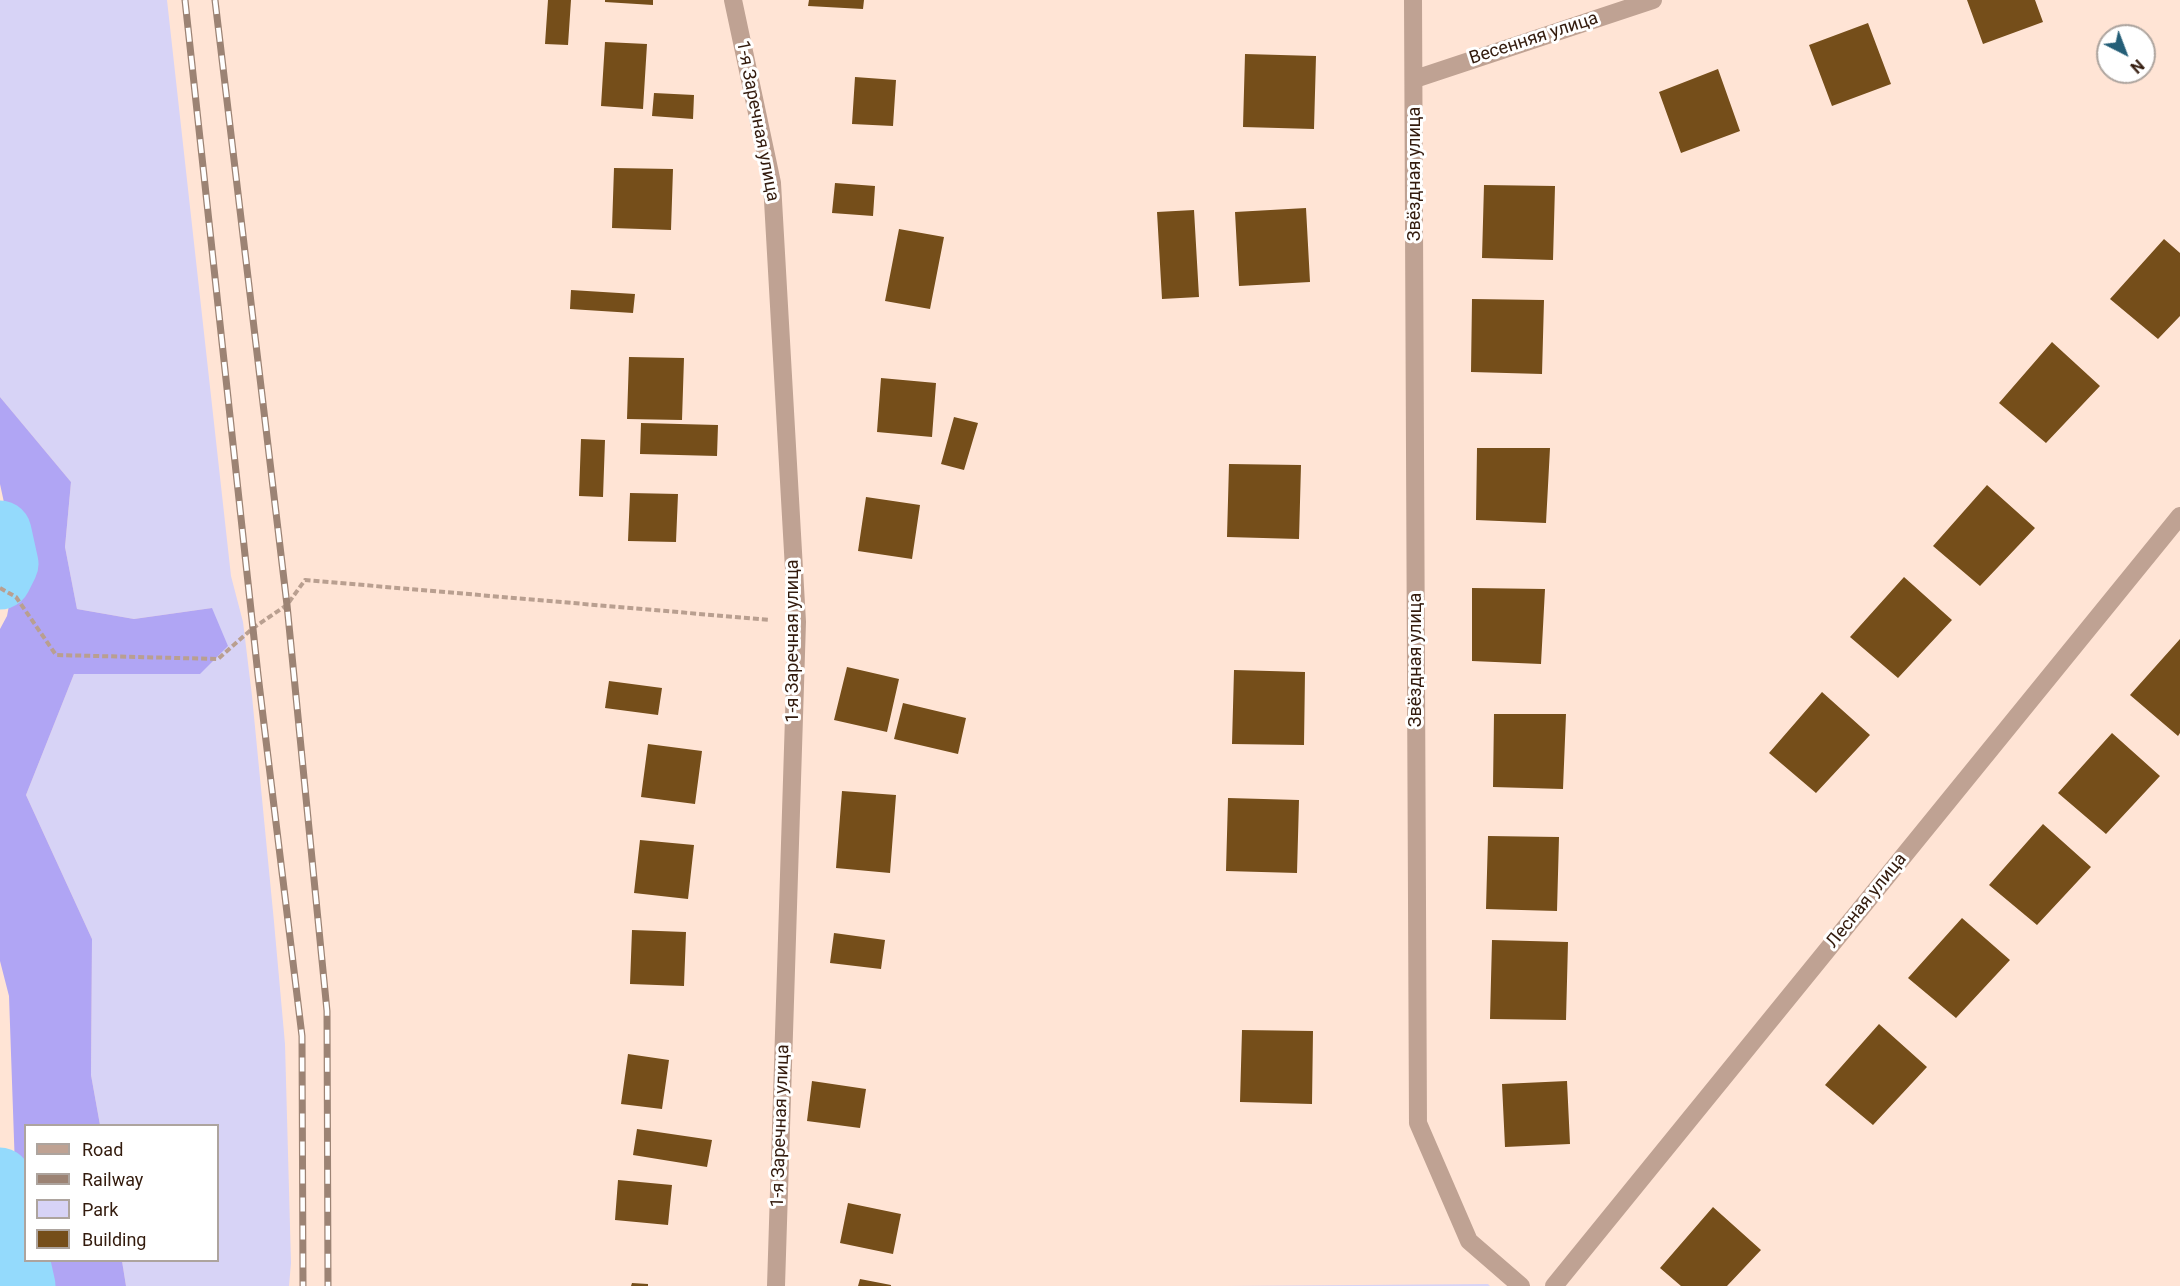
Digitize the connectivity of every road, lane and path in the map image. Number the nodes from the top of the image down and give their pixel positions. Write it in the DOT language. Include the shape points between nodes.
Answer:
graph roads {
  1 [pos="733,0"];
  2 [pos="1413,0"];
  3 [pos="1653,0"];
  4 [pos="1415,79"];
  5 [pos="2180,516"];
  6 [pos="0,588"];
  7 [pos="797,622"];
  8 [pos="776,1286"];
  9 [pos="1521,1286"];
  10 [pos="1554,1286"];
  1 -- 7 [label="street, 1-я Заречная улица" via="772,183"];
  2 -- 4 [label="street, Звёздная улица"];
  3 -- 4 [label="street, Весенняя улица"];
  4 -- 9 [label="street, Звёздная улица" via="1418,1123 1469,1241"];
  5 -- 10 [label="street, Лесная улица"];
  6 -- 7 [label="path" via="16,597 56,655 218,659 287,605 305,580"];
  7 -- 8 [label="street, 1-я Заречная улица"];
}
